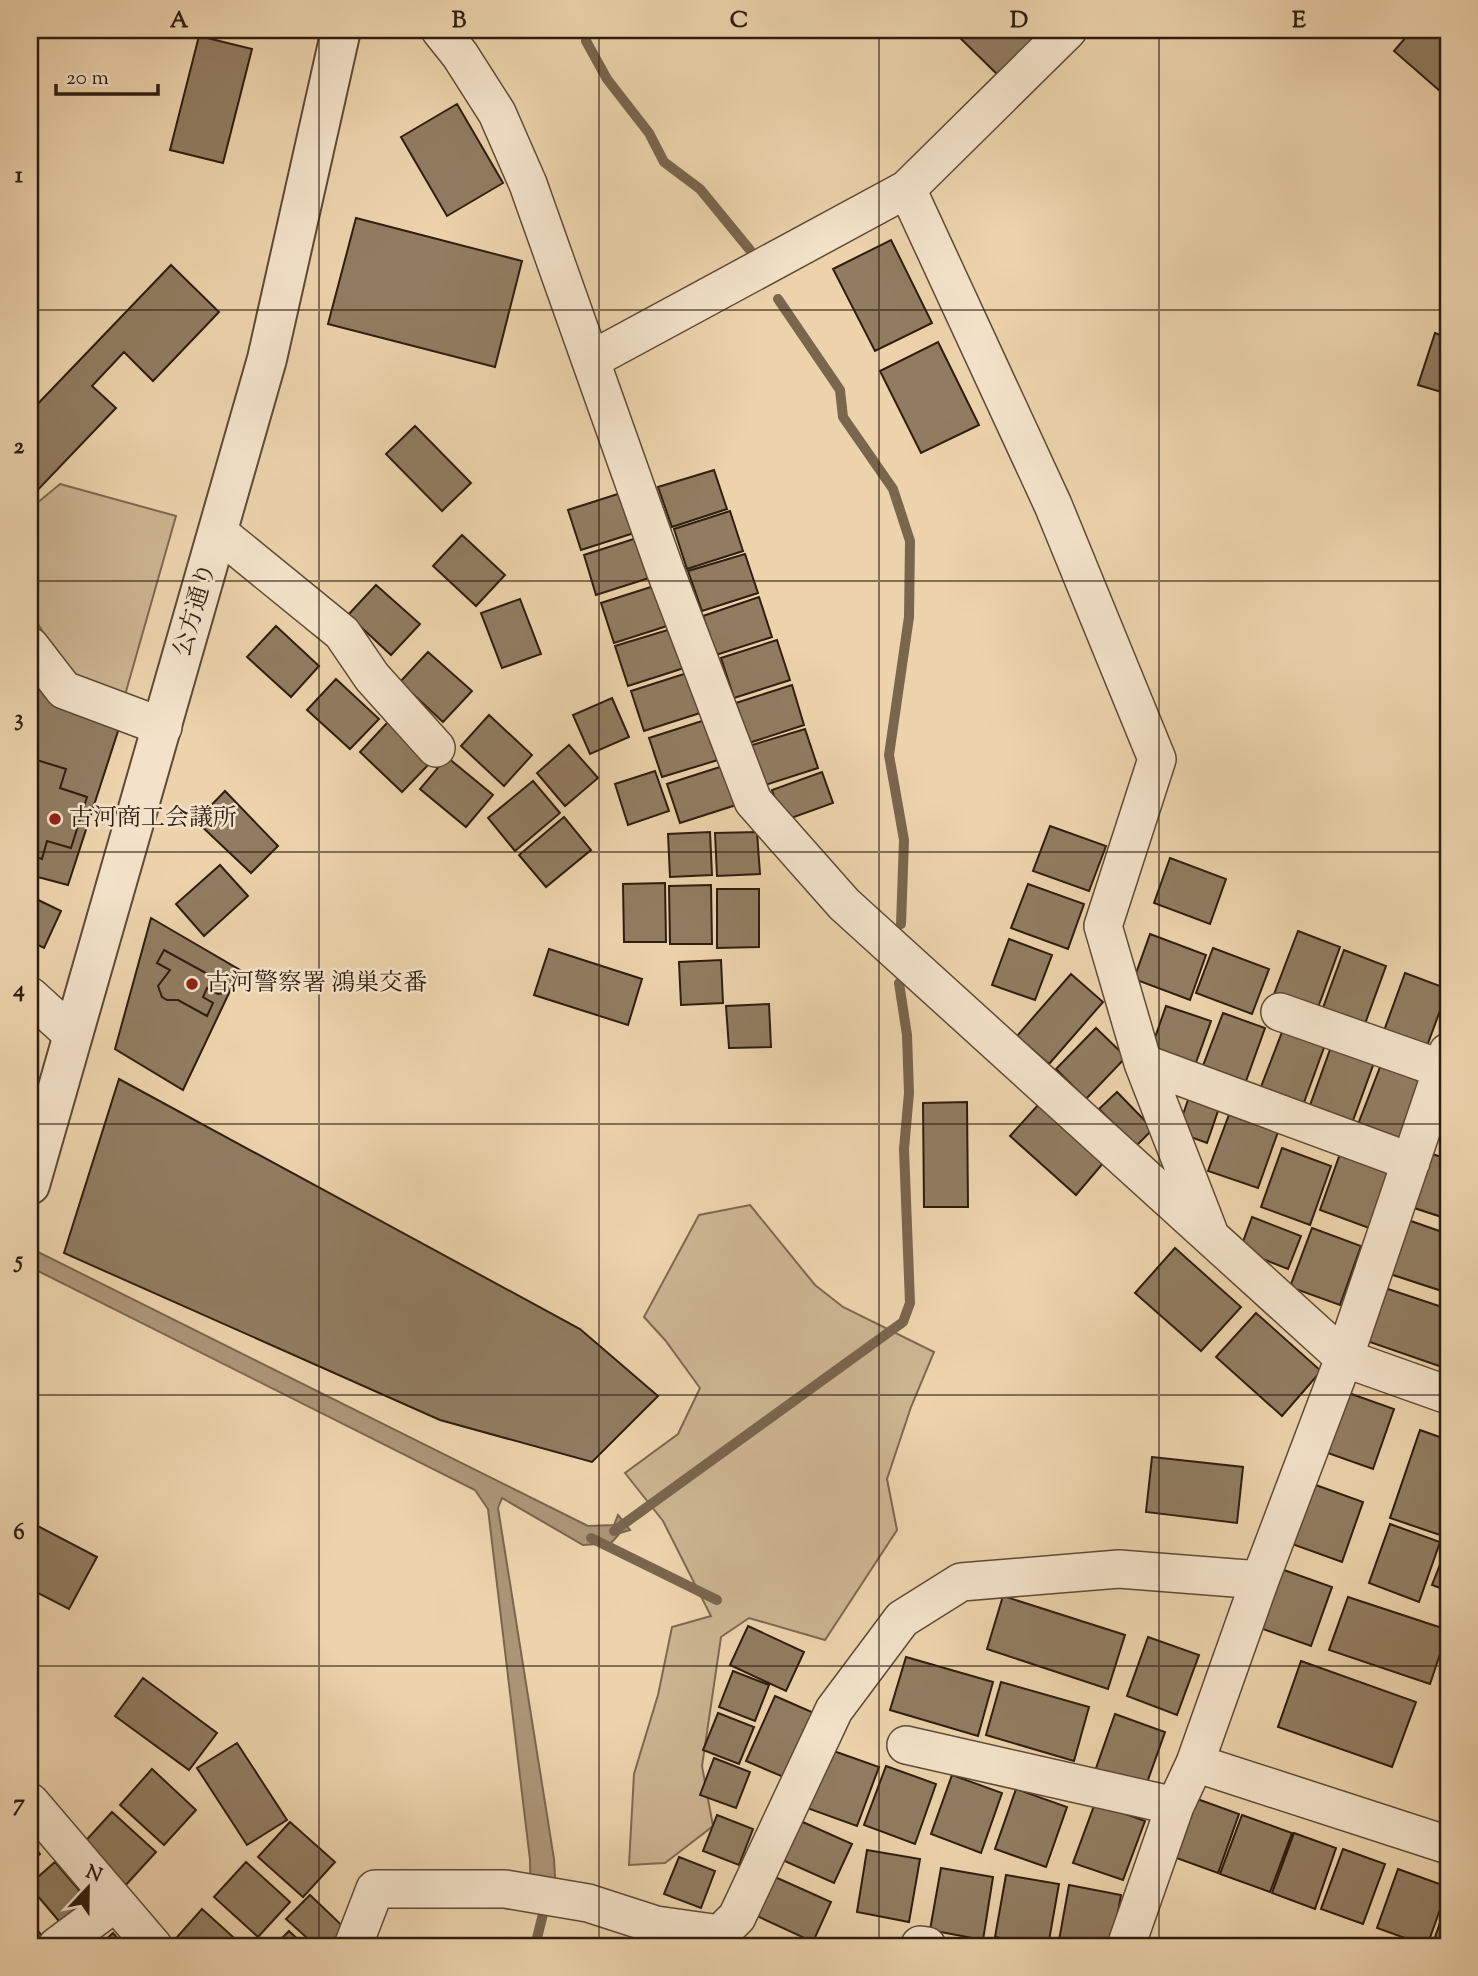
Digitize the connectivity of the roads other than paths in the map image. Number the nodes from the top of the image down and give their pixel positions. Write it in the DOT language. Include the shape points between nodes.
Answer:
graph roads {
  1 [pos="341,30"];
  2 [pos="440,30"];
  3 [pos="1068,30"];
  4 [pos="907,189"];
  5 [pos="591,360"];
  6 [pos="218,532"];
  7 [pos="30,646"];
  8 [pos="163,727"];
  9 [pos="436,748"];
  10 [pos="30,996"];
  11 [pos="1280,1012"];
  12 [pos="73,1035"];
  13 [pos="1445,1061"];
  14 [pos="1143,1063"];
  15 [pos="1411,1162"];
  16 [pos="30,1185"];
  17 [pos="1211,1238"];
  18 [pos="1344,1358"];
  19 [pos="1448,1395"];
  20 [pos="1260,1580"];
  21 [pos="905,1745"];
  22 [pos="1195,1763"];
  23 [pos="30,1802"];
  24 [pos="1175,1806"];
  25 [pos="1448,1845"];
  26 [pos="115,1903"];
  27 [pos="57,1946"];
  28 [pos="153,1946"];
  29 [pos="353,1946"];
  30 [pos="1126,1946"];
  1 -- 6 [label="street, 公方通り" via="267,359"];
  2 -- 5 [label="street" via="497,113 528,184"];
  3 -- 4 [label="street"];
  4 -- 5 [label="street"];
  4 -- 14 [label="street" via="1053,505 1157,759 1103,926"];
  5 -- 17 [label="street" via="753,801 844,904"];
  6 -- 8 [label="street, 公方通り"];
  6 -- 9 [label="street" via="342,633 372,677"];
  7 -- 8 [label="street" via="64,690"];
  8 -- 12 [label="street, 公方通り"];
  10 -- 12 [label="street"];
  11 -- 13 [label="street"];
  12 -- 16 [label="street, 公方通り"];
  13 -- 15 [label="street"];
  14 -- 15 [label="street"];
  14 -- 17 [label="street"];
  15 -- 18 [label="street"];
  17 -- 18 [label="street"];
  18 -- 19 [label="street"];
  18 -- 20 [label="street"];
  20 -- 22 [label="street"];
  20 -- 29 [label="street" via="1119,1569 961,1582 902,1619 834,1710 737,1917 720,1934 656,1925 588,1903 505,1889 375,1889"];
  21 -- 24 [label="street"];
  22 -- 24 [label="street"];
  22 -- 25 [label="street"];
  23 -- 26 [label="street"];
  24 -- 30 [label="street"];
  26 -- 27 [label="street"];
  26 -- 28 [label="street"];
}
